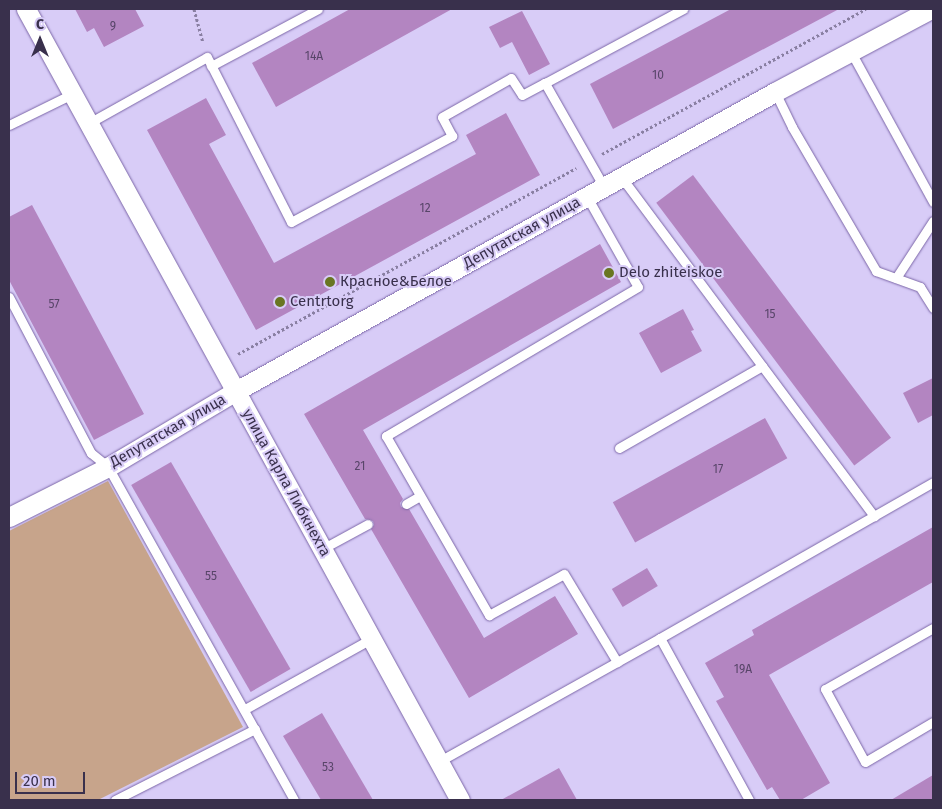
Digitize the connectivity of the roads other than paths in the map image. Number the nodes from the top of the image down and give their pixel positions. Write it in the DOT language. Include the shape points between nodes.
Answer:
graph roads {
  1 [pos="26,9"];
  2 [pos="318,9"];
  3 [pos="683,9"];
  4 [pos="931,9"];
  5 [pos="851,52"];
  6 [pos="209,62"];
  7 [pos="545,83"];
  8 [pos="775,92"];
  9 [pos="72,94"];
  10 [pos="89,123"];
  11 [pos="9,125"];
  12 [pos="622,178"];
  13 [pos="604,188"];
  14 [pos="587,197"];
  15 [pos="933,202"];
  16 [pos="933,221"];
  17 [pos="896,278"];
  18 [pos="9,297"];
  19 [pos="933,308"];
  20 [pos="762,366"];
  21 [pos="236,391"];
  22 [pos="619,448"];
  23 [pos="108,466"];
  24 [pos="933,482"];
  25 [pos="420,496"];
  26 [pos="406,504"];
  27 [pos="874,516"];
  28 [pos="9,517"];
  29 [pos="368,524"];
  30 [pos="322,549"];
  31 [pos="933,628"];
  32 [pos="660,638"];
  33 [pos="371,639"];
  34 [pos="617,662"];
  35 [pos="244,709"];
  36 [pos="933,722"];
  37 [pos="255,728"];
  38 [pos="438,762"];
  39 [pos="115,800"];
  40 [pos="294,800"];
  41 [pos="460,800"];
  42 [pos="749,800"];
  1 -- 9 [label="street, улица Карла Либкнехта"];
  2 -- 6 [label="lane"];
  3 -- 7 [label="lane"];
  4 -- 5 [label="street, Депутатская улица"];
  5 -- 8 [label="street, Депутатская улица"];
  5 -- 15 [label="lane"];
  6 -- 7 [label="lane" via="291,222 452,136 442,117 511,78 522,95"];
  6 -- 10 [label="lane"];
  7 -- 13 [label="lane"];
  8 -- 12 [label="street, Депутатская улица"];
  8 -- 17 [label="lane" via="876,271"];
  9 -- 10 [label="street, улица Карла Либкнехта"];
  9 -- 11 [label="lane"];
  10 -- 21 [label="street, улица Карла Либкнехта"];
  12 -- 13 [label="street, Депутатская улица"];
  12 -- 20 [label="lane"];
  13 -- 14 [label="street, Депутатская улица"];
  14 -- 21 [label="street, Депутатская улица"];
  14 -- 25 [label="lane" via="638,287 386,436"];
  16 -- 17 [label="lane"];
  17 -- 19 [label="lane" via="920,287"];
  18 -- 23 [label="lane" via="91,453"];
  20 -- 22 [label="lane"];
  20 -- 27 [label="lane"];
  21 -- 23 [label="street, Депутатская улица"];
  21 -- 30 [label="street, улица Карла Либкнехта"];
  23 -- 28 [label="street, Депутатская улица"];
  23 -- 35 [label="lane"];
  24 -- 27 [label="lane"];
  25 -- 26 [label="lane"];
  25 -- 34 [label="lane" via="489,615 564,574"];
  27 -- 32 [label="lane"];
  29 -- 30 [label="lane"];
  30 -- 33 [label="street, улица Карла Либкнехта"];
  31 -- 36 [label="lane" via="825,689 865,762"];
  32 -- 34 [label="lane"];
  32 -- 42 [label="lane"];
  33 -- 35 [label="lane"];
  33 -- 38 [label="street, улица Карла Либкнехта"];
  34 -- 38 [label="lane"];
  35 -- 37 [label="lane"];
  37 -- 39 [label="lane"];
  37 -- 40 [label="lane"];
  38 -- 41 [label="street, улица Карла Либкнехта"];
}
